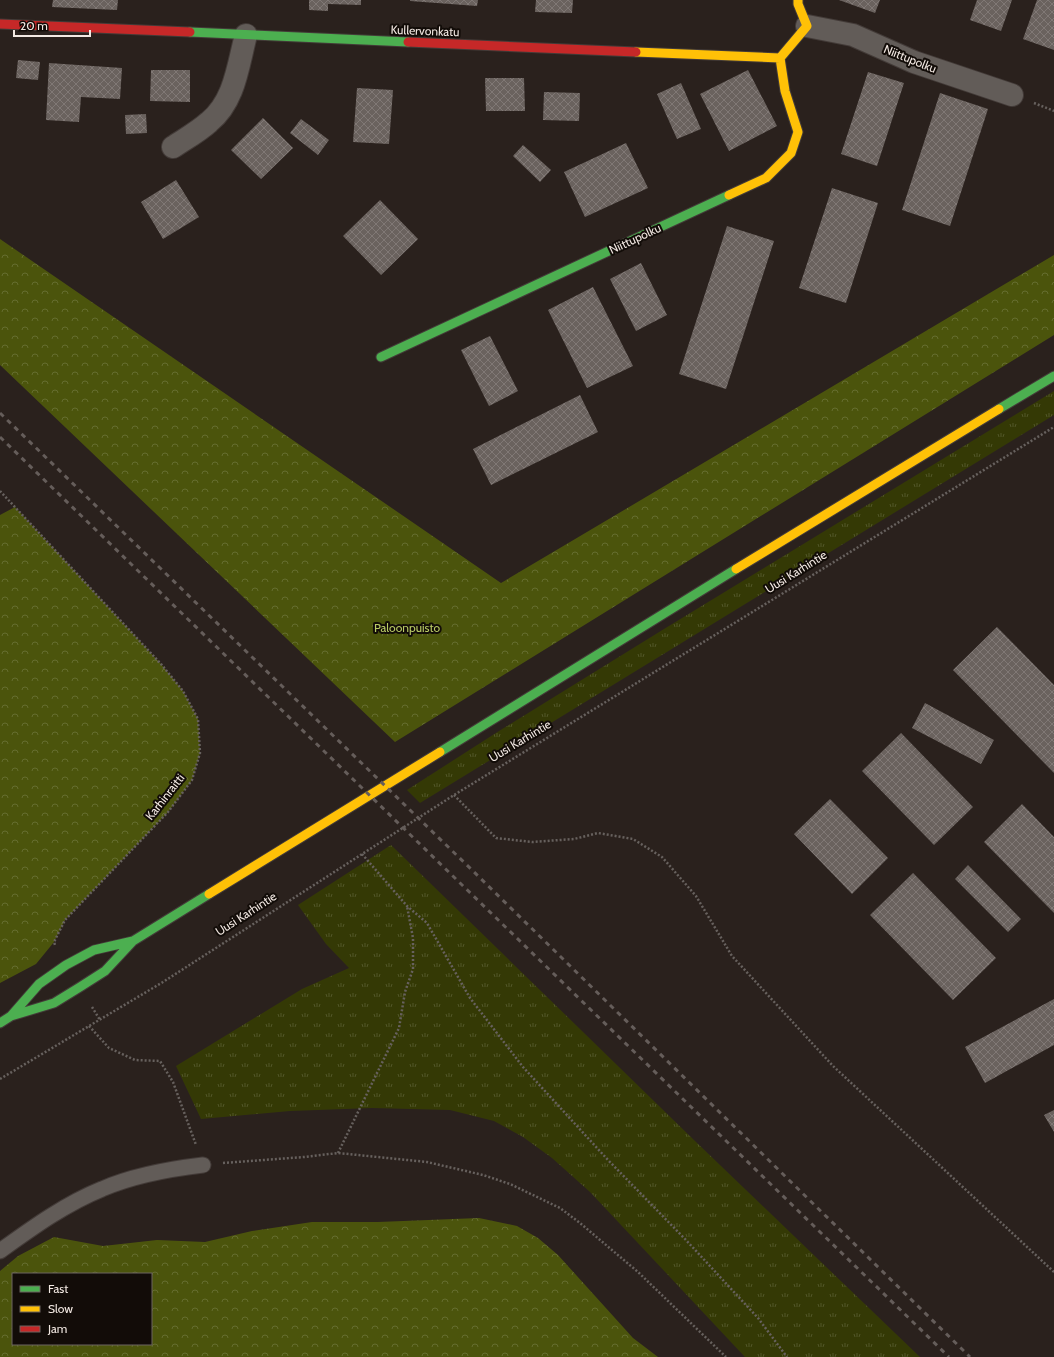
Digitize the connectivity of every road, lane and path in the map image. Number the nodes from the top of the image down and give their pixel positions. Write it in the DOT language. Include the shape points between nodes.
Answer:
graph roads {
  1 [pos="798,0"];
  2 [pos="0,24"];
  3 [pos="807,26"];
  4 [pos="246,35"];
  5 [pos="780,58"];
  6 [pos="1012,95"];
  7 [pos="173,147"];
  8 [pos="382,357"];
  9 [pos="1054,376"];
  10 [pos="1054,427"];
  11 [pos="0,491"];
  12 [pos="454,795"];
  13 [pos="362,854"];
  14 [pos="407,906"];
  15 [pos="133,941"];
  16 [pos="66,965"];
  17 [pos="80,987"];
  18 [pos="11,1016"];
  19 [pos="100,1020"];
  20 [pos="0,1023"];
  21 [pos="90,1026"];
  22 [pos="0,1079"];
  23 [pos="338,1153"];
  24 [pos="203,1165"];
  25 [pos="0,1251"];
  26 [pos="1054,1272"];
  27 [pos="726,1357"];
  28 [pos="787,1357"];
  1 -- 3 [label="street"];
  2 -- 4 [label="street, Kullervonkatu"];
  3 -- 5 [label="street"];
  3 -- 6 [label="street, Niittupolku" via="853,36 914,62"];
  4 -- 5 [label="street, Kullervonkatu"];
  4 -- 7 [label="street" via="233,86 224,107 210,122"];
  5 -- 8 [label="street, Niittupolku" via="785,91 798,132 791,153 766,178"];
  9 -- 15 [label="street"];
  10 -- 12 [label="path, Uusi Karhintie"];
  11 -- 16 [label="path, Karhinraitti" via="160,664 183,691 198,719 200,752 192,780 168,812 65,920 54,942"];
  12 -- 13 [label="path, Uusi Karhintie"];
  12 -- 26 [label="path" via="496,838 532,842 574,839 598,833 633,839 662,857 696,896 732,956 834,1066"];
  13 -- 14 [label="path"];
  13 -- 19 [label="path, Uusi Karhintie"];
  14 -- 23 [label="path" via="413,938 412,969 399,1028"];
  14 -- 28 [label="path" via="427,923 470,998 523,1067 758,1318"];
  15 -- 16 [label="street" via="94,950"];
  15 -- 17 [label="street" via="105,971"];
  16 -- 18 [label="street" via="40,984"];
  17 -- 18 [label="street" via="54,1003"];
  17 -- 19 [label="path"];
  18 -- 20 [label="street"];
  19 -- 21 [label="path, Uusi Karhintie"];
  21 -- 22 [label="path, Uusi Karhintie"];
  21 -- 24 [label="path" via="109,1048 135,1060 160,1061 173,1082"];
  23 -- 24 [label="path"];
  23 -- 27 [label="path" via="427,1162 483,1175 510,1184 560,1208 638,1272"];
  24 -- 25 [label="lane" via="173,1168 103,1188 63,1209"];
}
